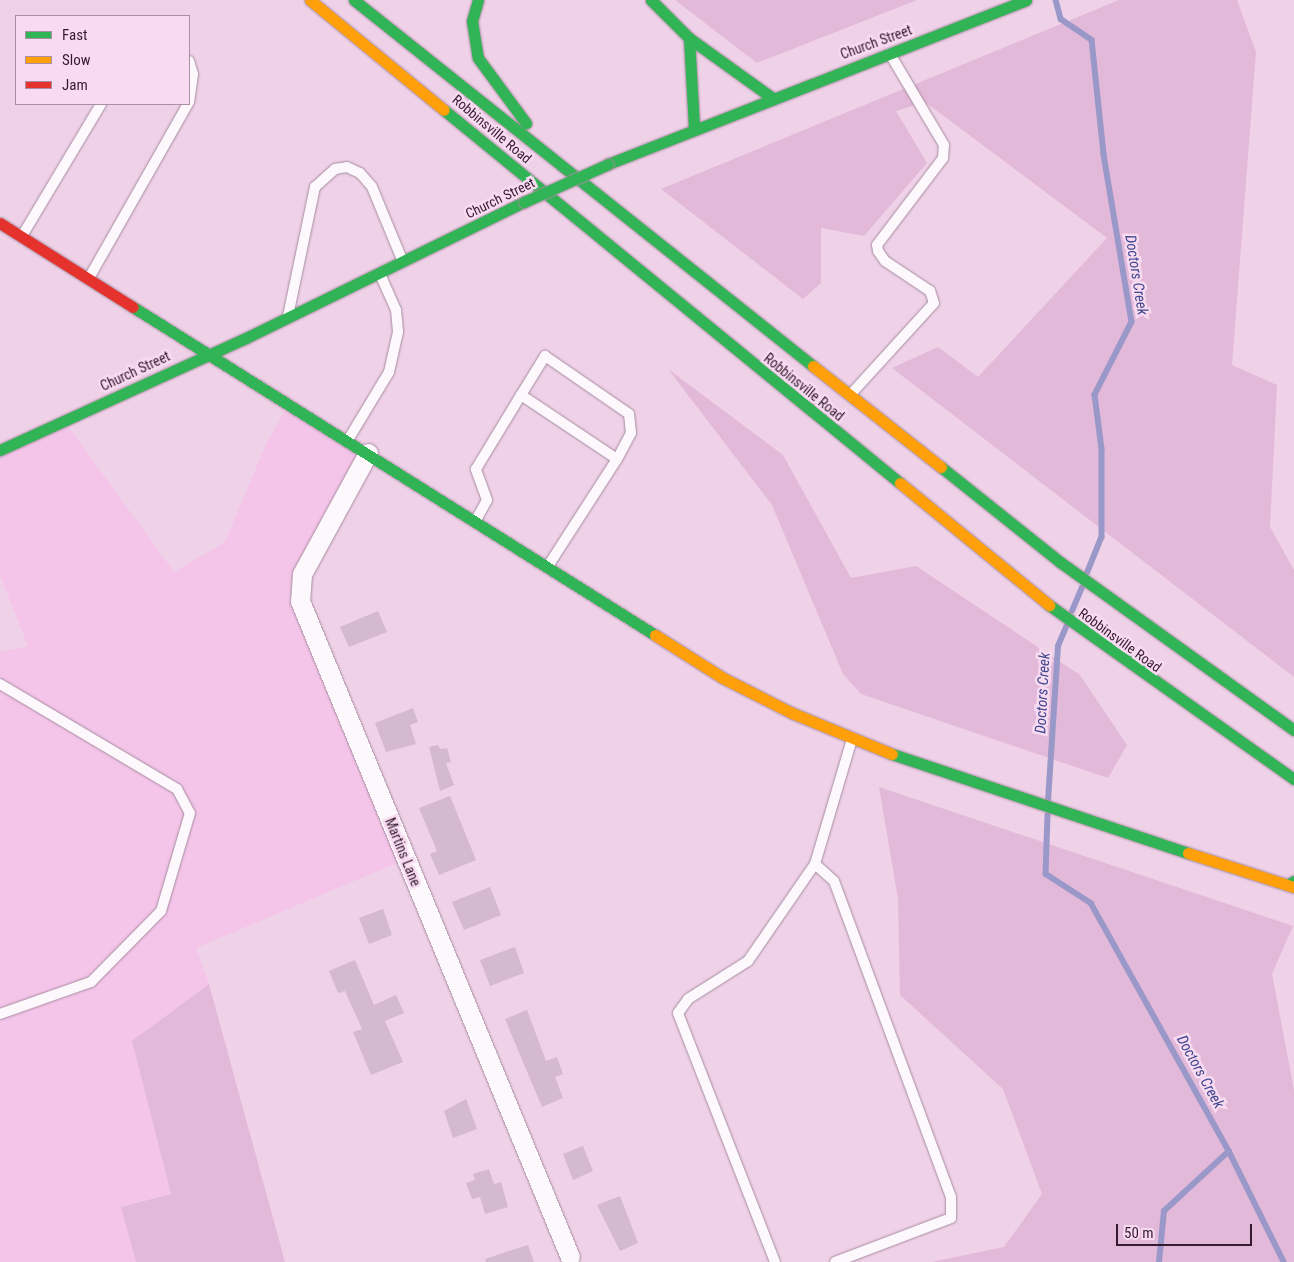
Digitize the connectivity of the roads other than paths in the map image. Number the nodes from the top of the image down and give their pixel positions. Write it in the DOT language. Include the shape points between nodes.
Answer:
graph roads {
  1 [pos="310,0"];
  2 [pos="354,0"];
  3 [pos="478,0"];
  4 [pos="651,0"];
  5 [pos="1026,0"];
  6 [pos="689,38"];
  7 [pos="890,53"];
  8 [pos="190,64"];
  9 [pos="190,91"];
  10 [pos="771,97"];
  11 [pos="100,105"];
  12 [pos="187,105"];
  13 [pos="694,128"];
  14 [pos="556,162"];
  15 [pos="0,223"];
  16 [pos="22,237"];
  17 [pos="404,263"];
  18 [pos="380,274"];
  19 [pos="88,278"];
  20 [pos="287,318"];
  21 [pos="208,354"];
  22 [pos="851,394"];
  23 [pos="522,395"];
  24 [pos="347,441"];
  25 [pos="0,450"];
  26 [pos="368,453"];
  27 [pos="617,459"];
  28 [pos="476,520"];
  29 [pos="548,566"];
  30 [pos="0,684"];
  31 [pos="1294,730"];
  32 [pos="852,739"];
  33 [pos="1294,779"];
  34 [pos="815,864"];
  35 [pos="1292,884"];
  36 [pos="0,1014"];
  37 [pos="570,1259"];
  38 [pos="774,1262"];
  39 [pos="835,1262"];
  1 -- 33 [label="main road, Robbinsville Road" via="1047,604"];
  2 -- 14 [label="main road, Robbinsville Road"];
  3 -- 14 [label="main road" via="472,21 478,58"];
  4 -- 6 [label="main road"];
  5 -- 7 [label="main road, Church Street"];
  6 -- 10 [label="main road"];
  6 -- 13 [label="main road"];
  7 -- 10 [label="main road, Church Street"];
  7 -- 22 [label="lane" via="944,145 943,158 878,245 878,251 884,261 930,291 934,303"];
  8 -- 9 [label="lane" via="193,74"];
  10 -- 13 [label="main road, Church Street"];
  11 -- 16 [label="lane"];
  12 -- 19 [label="lane"];
  13 -- 17 [label="main road, Church Street, bridge" via="524,202"];
  14 -- 22 [label="main road, Robbinsville Road"];
  15 -- 16 [label="main road"];
  16 -- 19 [label="main road"];
  17 -- 18 [label="main road, Church Street"];
  17 -- 20 [label="lane" via="372,187 360,173 347,167 335,169 315,187"];
  18 -- 20 [label="main road, Church Street"];
  18 -- 24 [label="lane" via="396,310 398,332 389,372"];
  19 -- 21 [label="main road"];
  20 -- 21 [label="main road, Church Street"];
  21 -- 24 [label="main road"];
  21 -- 25 [label="main road, Church Street"];
  22 -- 31 [label="main road, Robbinsville Road" via="1100,593"];
  23 -- 27 [label="lane"];
  23 -- 27 [label="lane" via="545,356 629,414 631,433"];
  23 -- 28 [label="lane" via="476,469 486,500"];
  24 -- 26 [label="main road"];
  26 -- 28 [label="main road"];
  26 -- 37 [label="street, Martins Lane" via="302,574 300,601"];
  27 -- 29 [label="lane"];
  28 -- 29 [label="main road"];
  29 -- 32 [label="main road" via="723,678"];
  30 -- 36 [label="lane" via="176,789 190,813 161,911 91,982"];
  32 -- 34 [label="lane"];
  32 -- 35 [label="main road" via="1066,815"];
  34 -- 38 [label="lane" via="748,961 688,998 678,1012"];
  34 -- 39 [label="lane" via="834,881 951,1197 951,1218"];
}
